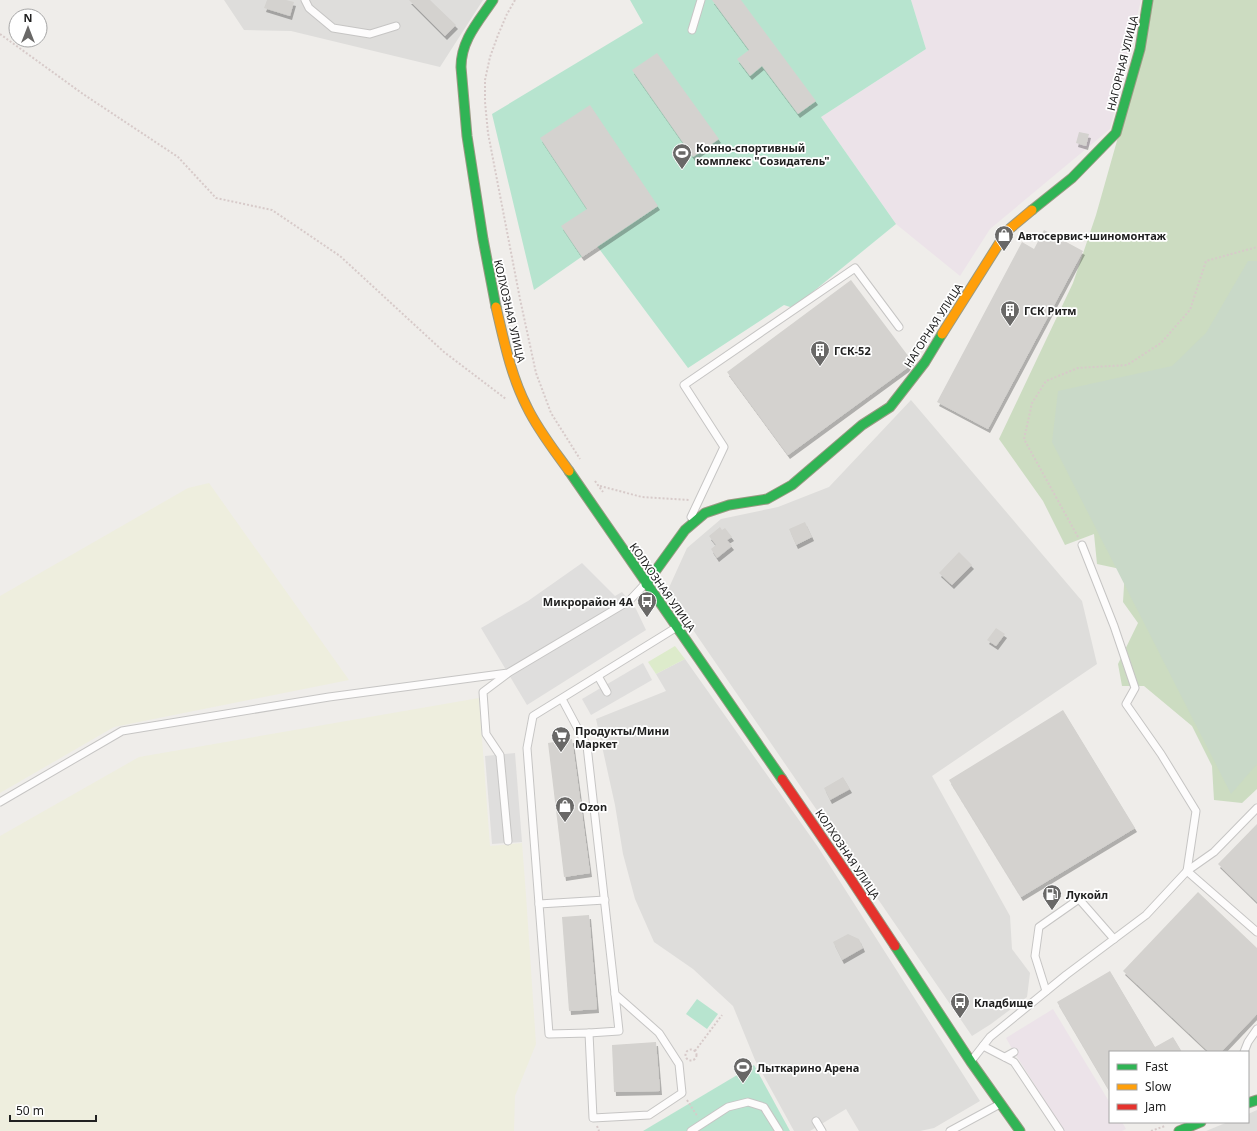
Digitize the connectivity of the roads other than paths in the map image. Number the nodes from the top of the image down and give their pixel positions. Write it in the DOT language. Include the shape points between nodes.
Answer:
graph roads {
  1 [pos="305,0"];
  2 [pos="493,0"];
  3 [pos="701,0"];
  4 [pos="1148,0"];
  5 [pos="396,26"];
  6 [pos="692,30"];
  7 [pos="899,327"];
  8 [pos="685,530"];
  9 [pos="1082,545"];
  10 [pos="646,584"];
  11 [pos="677,627"];
  12 [pos="508,673"];
  13 [pos="598,676"];
  14 [pos="607,692"];
  15 [pos="562,699"];
  16 [pos="0,802"];
  17 [pos="1257,808"];
  18 [pos="508,841"];
  19 [pos="1187,871"];
  20 [pos="604,900"];
  21 [pos="539,904"];
  22 [pos="1257,932"];
  23 [pos="1114,939"];
  24 [pos="1046,991"];
  25 [pos="615,994"];
  26 [pos="1257,1029"];
  27 [pos="588,1033"];
  28 [pos="983,1046"];
  29 [pos="1244,1051"];
  30 [pos="1014,1052"];
  31 [pos="1005,1057"];
  32 [pos="971,1062"];
  33 [pos="1000,1104"];
  34 [pos="816,1121"];
  35 [pos="1199,1123"];
  36 [pos="690,1131"];
  37 [pos="779,1131"];
  38 [pos="822,1131"];
  39 [pos="950,1131"];
  40 [pos="1020,1131"];
  41 [pos="1060,1131"];
  42 [pos="1179,1131"];
  1 -- 5 [label="lane" via="309,8 333,28 370,34"];
  2 -- 10 [label="street, КОЛХОЗНАЯ УЛИЦА" via="468,38 461,58 461,74 465,123 481,232 507,356 516,384 533,419"];
  3 -- 6 [label="lane"];
  4 -- 8 [label="street, НАГОРНАЯ УЛИЦА" via="1140,49 1116,133 1072,178 1007,231 925,362 890,407 862,424 792,485 767,499 729,505 705,513"];
  7 -- 8 [label="lane" via="855,268 684,385 724,447"];
  8 -- 10 [label="street, НАГОРНАЯ УЛИЦА"];
  9 -- 19 [label="lane" via="1135,688 1126,704 1196,811"];
  10 -- 11 [label="street, КОЛХОЗНАЯ УЛИЦА"];
  10 -- 12 [label="lane" via="629,601"];
  11 -- 13 [label="lane"];
  11 -- 32 [label="street, КОЛХОЗНАЯ УЛИЦА" via="850,878"];
  12 -- 16 [label="lane" via="122,731"];
  12 -- 18 [label="lane" via="483,692 486,734 500,755"];
  13 -- 14 [label="lane"];
  13 -- 15 [label="lane"];
  15 -- 20 [label="lane" via="587,746"];
  15 -- 21 [label="lane" via="533,716 526,748"];
  17 -- 19 [label="lane" via="1214,852"];
  19 -- 22 [label="lane"];
  19 -- 23 [label="lane" via="1146,915"];
  20 -- 21 [label="lane"];
  20 -- 25 [label="lane"];
  21 -- 27 [label="lane" via="549,1034"];
  23 -- 24 [label="lane"];
  23 -- 24 [label="lane" via="1079,899 1039,927 1035,956"];
  24 -- 28 [label="lane" via="990,1037"];
  25 -- 27 [label="lane" via="619,1031"];
  25 -- 27 [label="lane" via="659,1033 679,1064 682,1093 649,1115 592,1118"];
  26 -- 29 [label="lane"];
  28 -- 31 [label="lane"];
  28 -- 32 [label="lane"];
  30 -- 31 [label="lane"];
  31 -- 41 [label="lane" via="1014,1062 1029,1079"];
  32 -- 33 [label="street, КОЛХОЗНАЯ УЛИЦА"];
  33 -- 39 [label="lane"];
  33 -- 40 [label="street, КОЛХОЗНАЯ УЛИЦА"];
  34 -- 38 [label="lane"];
  35 -- 42 [label="street"];
  36 -- 37 [label="lane" via="728,1107 748,1102 764,1107"];
}
